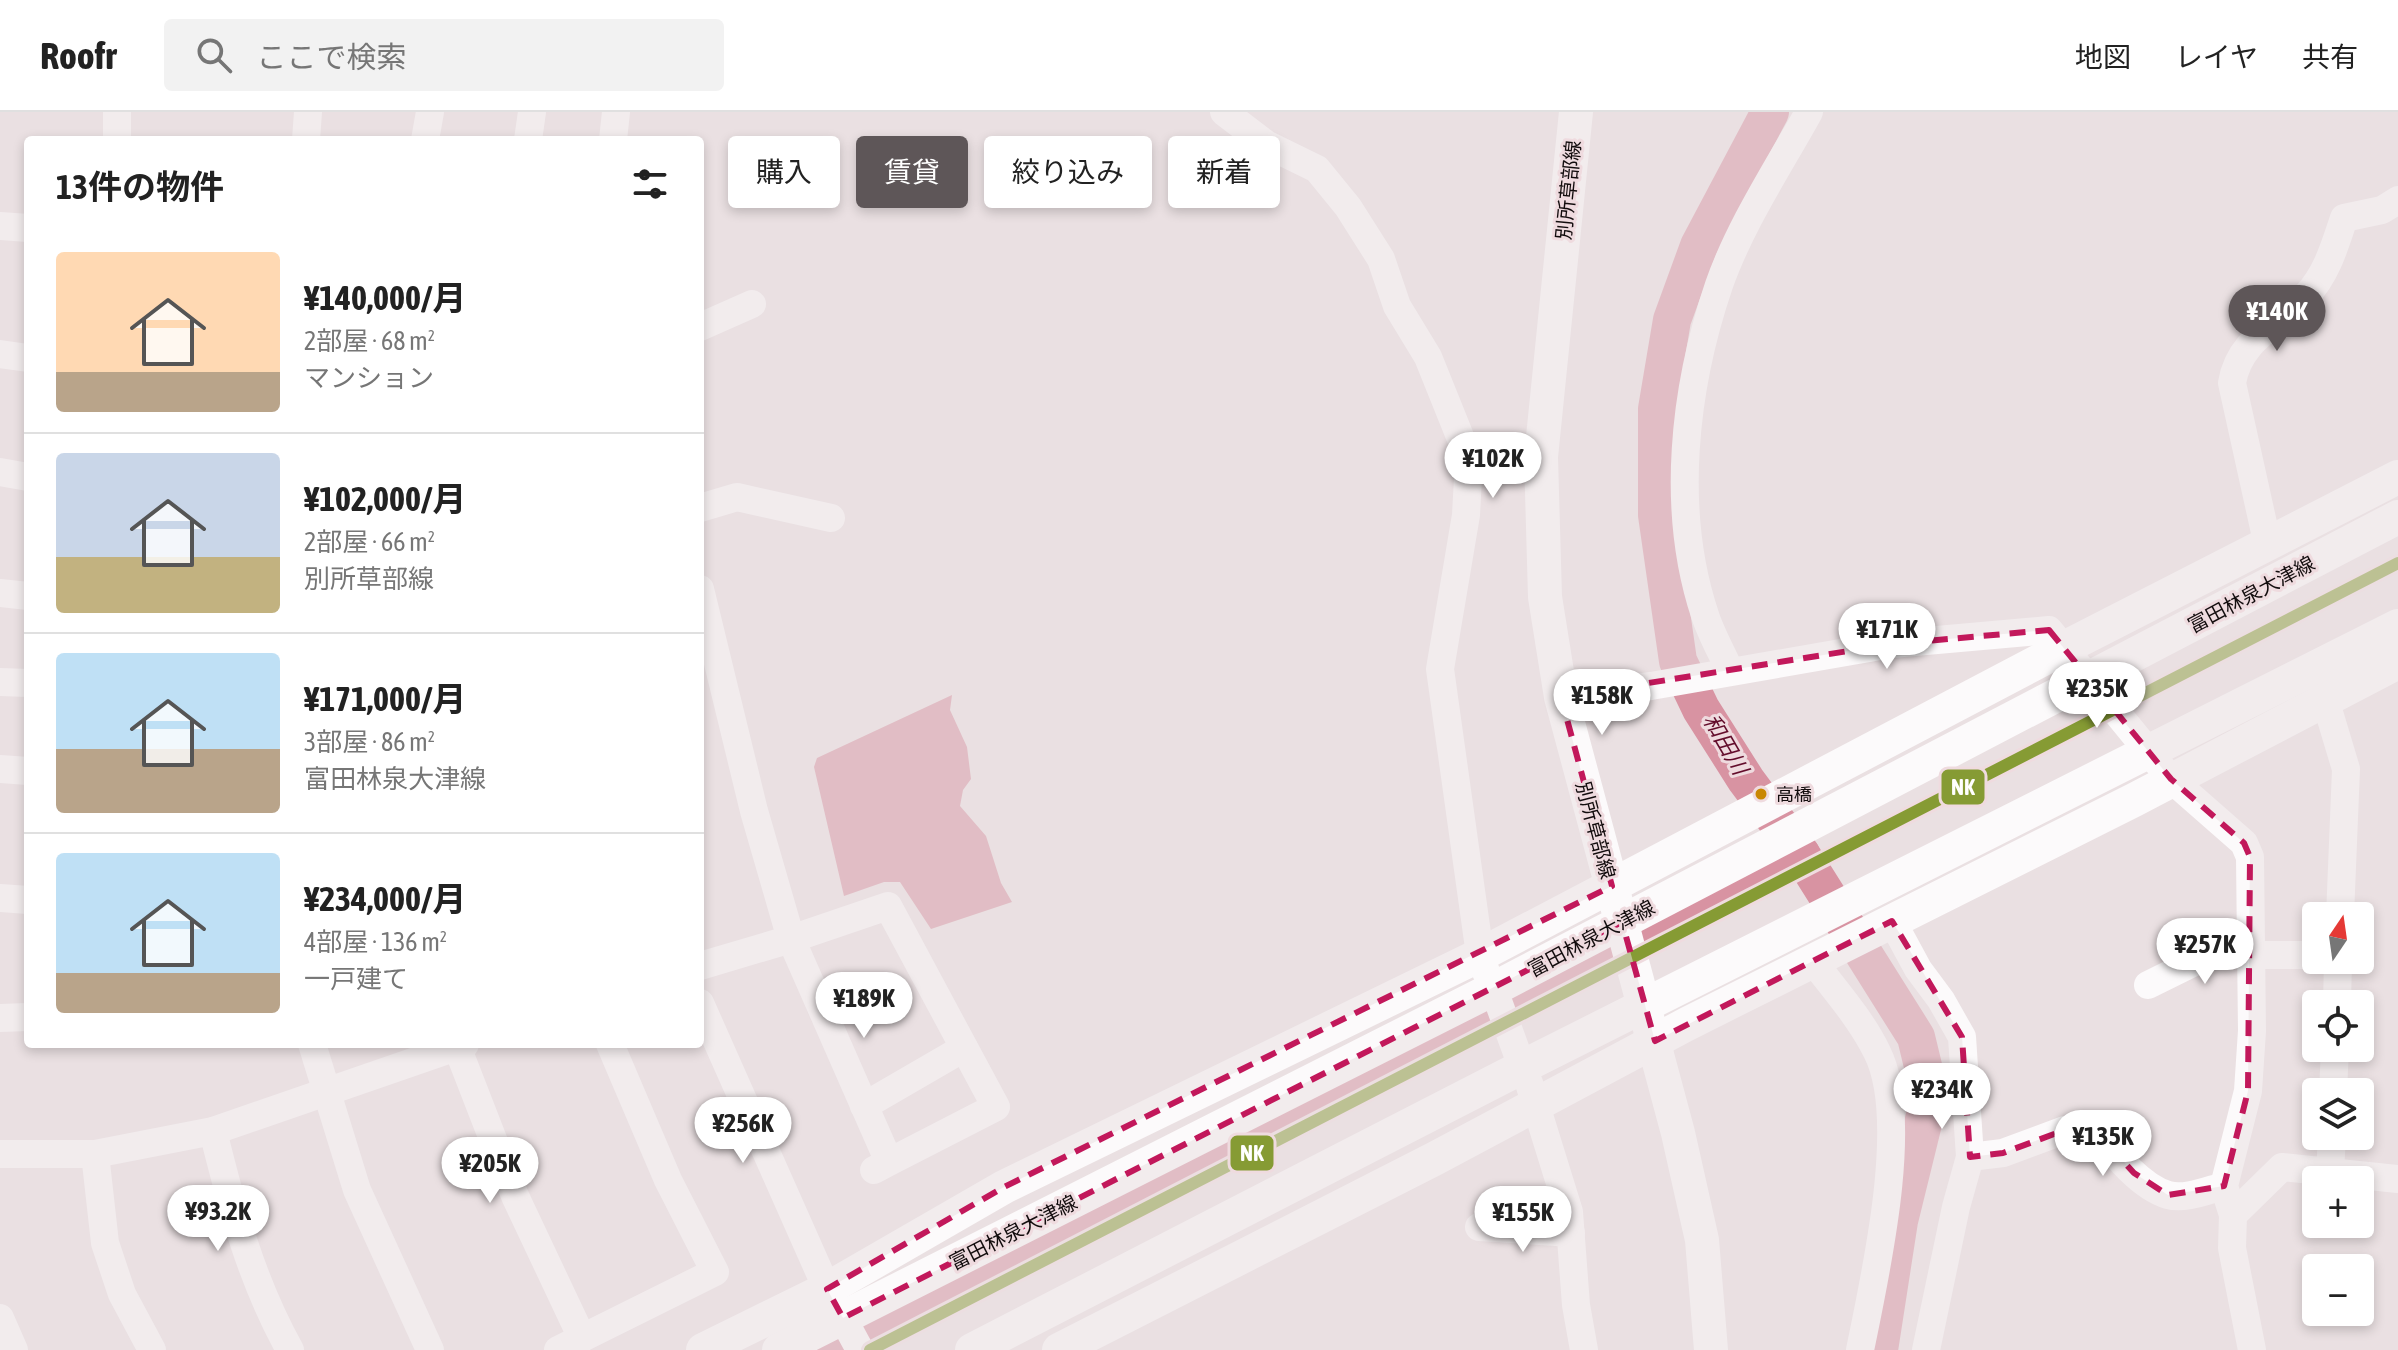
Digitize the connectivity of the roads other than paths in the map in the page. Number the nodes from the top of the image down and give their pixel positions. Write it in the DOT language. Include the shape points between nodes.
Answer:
graph roads {
  1 [pos="117,112"];
  2 [pos="308,112"];
  3 [pos="430,112"];
  4 [pos="532,112"];
  5 [pos="616,112"];
  6 [pos="1224,112"];
  7 [pos="1576,112"];
  8 [pos="1809,112"];
  9 [pos="117,136"];
  10 [pos="306,136"];
  11 [pos="426,136"];
  12 [pos="529,136"];
  13 [pos="613,136"];
  14 [pos="2398,200"];
  15 [pos="0,226"];
  16 [pos="24,228"];
  17 [pos="752,304"];
  18 [pos="704,325"];
  19 [pos="0,354"];
  20 [pos="24,357"];
  21 [pos="0,472"];
  22 [pos="24,476"];
  23 [pos="2398,477"];
  24 [pos="704,507"];
  25 [pos="2398,517"];
  26 [pos="831,518"];
  27 [pos="2268,546"];
  28 [pos="0,593"];
  29 [pos="24,596"];
  30 [pos="704,605"];
  31 [pos="2398,626"];
  32 [pos="2064,648"];
  33 [pos="2398,662"];
  34 [pos="1726,672"];
  35 [pos="0,682"];
  36 [pos="24,683"];
  37 [pos="1561,697"];
  38 [pos="2325,699"];
  39 [pos="0,769"];
  40 [pos="24,771"];
  41 [pos="2171,779"];
  42 [pos="1612,886"];
  43 [pos="0,898"];
  44 [pos="24,900"];
  45 [pos="2341,902"];
  46 [pos="1890,922"];
  47 [pos="791,939"];
  48 [pos="2251,949"];
  49 [pos="2302,954"];
  50 [pos="1818,958"];
  51 [pos="704,965"];
  52 [pos="1492,978"];
  53 [pos="2148,985"];
  54 [pos="704,1012"];
  55 [pos="24,1017"];
  56 [pos="0,1018"];
  57 [pos="1655,1041"];
  58 [pos="313,1048"];
  59 [pos="450,1048"];
  60 [pos="460,1048"];
  61 [pos="612,1048"];
  62 [pos="964,1048"];
  63 [pos="1528,1076"];
  64 [pos="324,1090"];
  65 [pos="864,1106"];
  66 [pos="213,1131"];
  67 [pos="0,1154"];
  68 [pos="95,1154"];
  69 [pos="1970,1157"];
  70 [pos="2302,1169"];
  71 [pos="2374,1177"];
  72 [pos="2398,1179"];
  73 [pos="2224,1186"];
  74 [pos="2233,1215"];
  75 [pos="1479,1227"];
  76 [pos="1571,1233"];
  77 [pos="831,1295"];
  78 [pos="0,1318"];
  79 [pos="570,1344"];
  80 [pos="14,1350"];
  81 [pos="152,1350"];
  82 [pos="290,1350"];
  83 [pos="430,1350"];
  84 [pos="703,1350"];
  85 [pos="779,1350"];
  86 [pos="860,1350"];
  87 [pos="972,1350"];
  88 [pos="1059,1350"];
  89 [pos="1584,1350"];
  90 [pos="1711,1350"];
  91 [pos="1860,1350"];
  92 [pos="1926,1350"];
  93 [pos="2252,1350"];
  1 -- 9 [label="street"];
  2 -- 10 [label="street"];
  3 -- 11 [label="street"];
  4 -- 12 [label="street"];
  5 -- 13 [label="street"];
  6 -- 52 [label="street" via="1266,144 1317,169 1348,207 1381,259 1397,306 1428,357 1469,459 1466,515 1440,669"];
  7 -- 37 [label="main road, 別所草部線" via="1539,498 1545,597"];
  8 -- 34 [label="street" via="1720,284 1694,381 1686,437 1693,568"];
  14 -- 27 [label="street" via="2382,210 2344,218 2329,263 2307,295 2254,338 2235,362 2232,383"];
  15 -- 16 [label="street"];
  17 -- 18 [label="street"];
  19 -- 20 [label="street"];
  21 -- 22 [label="street"];
  23 -- 27 [label="main road"];
  24 -- 26 [label="street" via="737,497"];
  25 -- 52 [label="main road, 富田林泉大津線"];
  27 -- 32 [label="main road"];
  28 -- 29 [label="street"];
  30 -- 47 [label="street"];
  31 -- 63 [label="main road"];
  32 -- 34 [label="street" via="2049,630 1892,644"];
  32 -- 41 [label="street"];
  32 -- 42 [label="main road"];
  33 -- 38 [label="main road"];
  34 -- 37 [label="street"];
  35 -- 36 [label="street"];
  37 -- 42 [label="main road, 別所草部線"];
  38 -- 41 [label="main road"];
  38 -- 45 [label="street" via="2346,769"];
  39 -- 40 [label="street"];
  41 -- 46 [label="main road"];
  41 -- 48 [label="street" via="2244,843 2250,857"];
  42 -- 52 [label="main road"];
  42 -- 57 [label="main road, 別所草部線"];
  43 -- 44 [label="street"];
  46 -- 50 [label="main road"];
  46 -- 69 [label="street" via="1962,1037"];
  47 -- 51 [label="street"];
  47 -- 62 [label="street" via="888,906"];
  47 -- 65 [label="street"];
  48 -- 49 [label="street"];
  48 -- 53 [label="street" via="2233,943"];
  48 -- 73 [label="street" via="2248,1091"];
  50 -- 57 [label="main road"];
  50 -- 91 [label="street" via="1879,1054 1888,1105 1893,1157"];
  52 -- 63 [label="street"];
  52 -- 77 [label="main road" via="1004,1187"];
  52 -- 85 [label="main road, 富田林泉大津線"];
  54 -- 77 [label="street"];
  55 -- 56 [label="street"];
  57 -- 63 [label="main road"];
  57 -- 90 [label="main road, 別所草部線" via="1702,1240"];
  58 -- 64 [label="street"];
  59 -- 64 [label="street"];
  60 -- 79 [label="street"];
  61 -- 79 [label="street" via="668,1180 715,1272"];
  62 -- 65 [label="street"];
  62 -- 65 [label="street" via="996,1107 881,1166"];
  63 -- 76 [label="street"];
  63 -- 87 [label="main road"];
  63 -- 88 [label="main road"];
  64 -- 66 [label="street"];
  64 -- 83 [label="street" via="357,1190"];
  66 -- 68 [label="street"];
  66 -- 82 [label="street" via="240,1240"];
  67 -- 68 [label="street"];
  68 -- 81 [label="street" via="105,1243 122,1294"];
  69 -- 73 [label="street" via="2003,1153 2065,1130 2098,1133 2134,1173 2168,1195"];
  69 -- 92 [label="street"];
  70 -- 74 [label="street" via="2282,1167"];
  71 -- 72 [label="street"];
  73 -- 74 [label="street"];
  74 -- 93 [label="street" via="2232,1248"];
  75 -- 76 [label="street"];
  76 -- 89 [label="street"];
  77 -- 84 [label="main road"];
  77 -- 86 [label="street"];
  78 -- 80 [label="street"];
}
